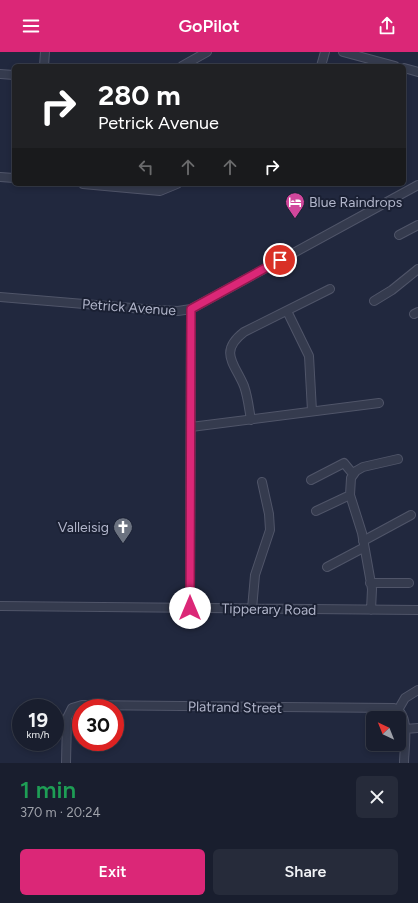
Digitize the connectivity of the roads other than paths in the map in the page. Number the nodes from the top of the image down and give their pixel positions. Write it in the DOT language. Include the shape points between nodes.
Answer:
graph roads {
  1 [pos="45,52"];
  2 [pos="207,52"];
  3 [pos="325,52"];
  4 [pos="343,52"];
  5 [pos="44,64"];
  6 [pos="186,64"];
  7 [pos="322,64"];
  8 [pos="388,64"];
  9 [pos="406,69"];
  10 [pos="418,72"];
  11 [pos="0,74"];
  12 [pos="12,75"];
  13 [pos="0,177"];
  14 [pos="12,178"];
  15 [pos="418,185"];
  16 [pos="109,186"];
  17 [pos="171,186"];
  18 [pos="418,225"];
  19 [pos="399,235"];
  20 [pos="418,269"];
  21 [pos="330,289"];
  22 [pos="0,297"];
  23 [pos="374,300"];
  24 [pos="191,309"];
  25 [pos="287,311"];
  26 [pos="379,403"];
  27 [pos="312,411"];
  28 [pos="251,420"];
  29 [pos="192,426"];
  30 [pos="398,459"];
  31 [pos="353,474"];
  32 [pos="311,480"];
  33 [pos="262,482"];
  34 [pos="350,495"];
  35 [pos="316,511"];
  36 [pos="411,515"];
  37 [pos="363,545"];
  38 [pos="327,568"];
  39 [pos="370,583"];
  40 [pos="409,583"];
  41 [pos="0,606"];
  42 [pos="190,608"];
  43 [pos="252,609"];
  44 [pos="371,610"];
  45 [pos="418,610"];
  46 [pos="418,690"];
  47 [pos="398,710"];
  48 [pos="418,728"];
  49 [pos="406,730"];
  50 [pos="404,751"];
  51 [pos="66,763"];
  52 [pos="404,763"];
  1 -- 5 [label="street"];
  2 -- 6 [label="street"];
  3 -- 7 [label="street"];
  4 -- 8 [label="street"];
  9 -- 10 [label="street"];
  11 -- 12 [label="street"];
  13 -- 14 [label="street"];
  15 -- 24 [label="street, Petrick Avenue"];
  16 -- 17 [label="street" via="160,190"];
  18 -- 19 [label="street"];
  20 -- 23 [label="street" via="392,290"];
  21 -- 25 [label="street"];
  22 -- 24 [label="street, Petrick Avenue" via="156,310"];
  24 -- 29 [label="street"];
  25 -- 27 [label="street" via="309,356"];
  25 -- 28 [label="street" via="244,332 230,348 231,361 244,386"];
  26 -- 27 [label="street"];
  27 -- 28 [label="street"];
  28 -- 29 [label="street"];
  29 -- 42 [label="street"];
  30 -- 31 [label="street" via="363,467"];
  31 -- 32 [label="street" via="344,463"];
  31 -- 34 [label="street"];
  33 -- 43 [label="street" via="270,530 255,576"];
  34 -- 35 [label="street"];
  34 -- 37 [label="street"];
  36 -- 37 [label="street"];
  37 -- 38 [label="street"];
  37 -- 39 [label="street"];
  39 -- 40 [label="street"];
  39 -- 44 [label="street"];
  41 -- 42 [label="street, Tipperary Road"];
  42 -- 43 [label="street, Tipperary Road"];
  43 -- 44 [label="street, Tipperary Road"];
  44 -- 45 [label="street, Tipperary Road"];
  46 -- 47 [label="street" via="404,698"];
  47 -- 51 [label="street, Platrand Street" via="82,705 72,708 66,718"];
  48 -- 49 [label="street"];
  50 -- 52 [label="street"];
}
